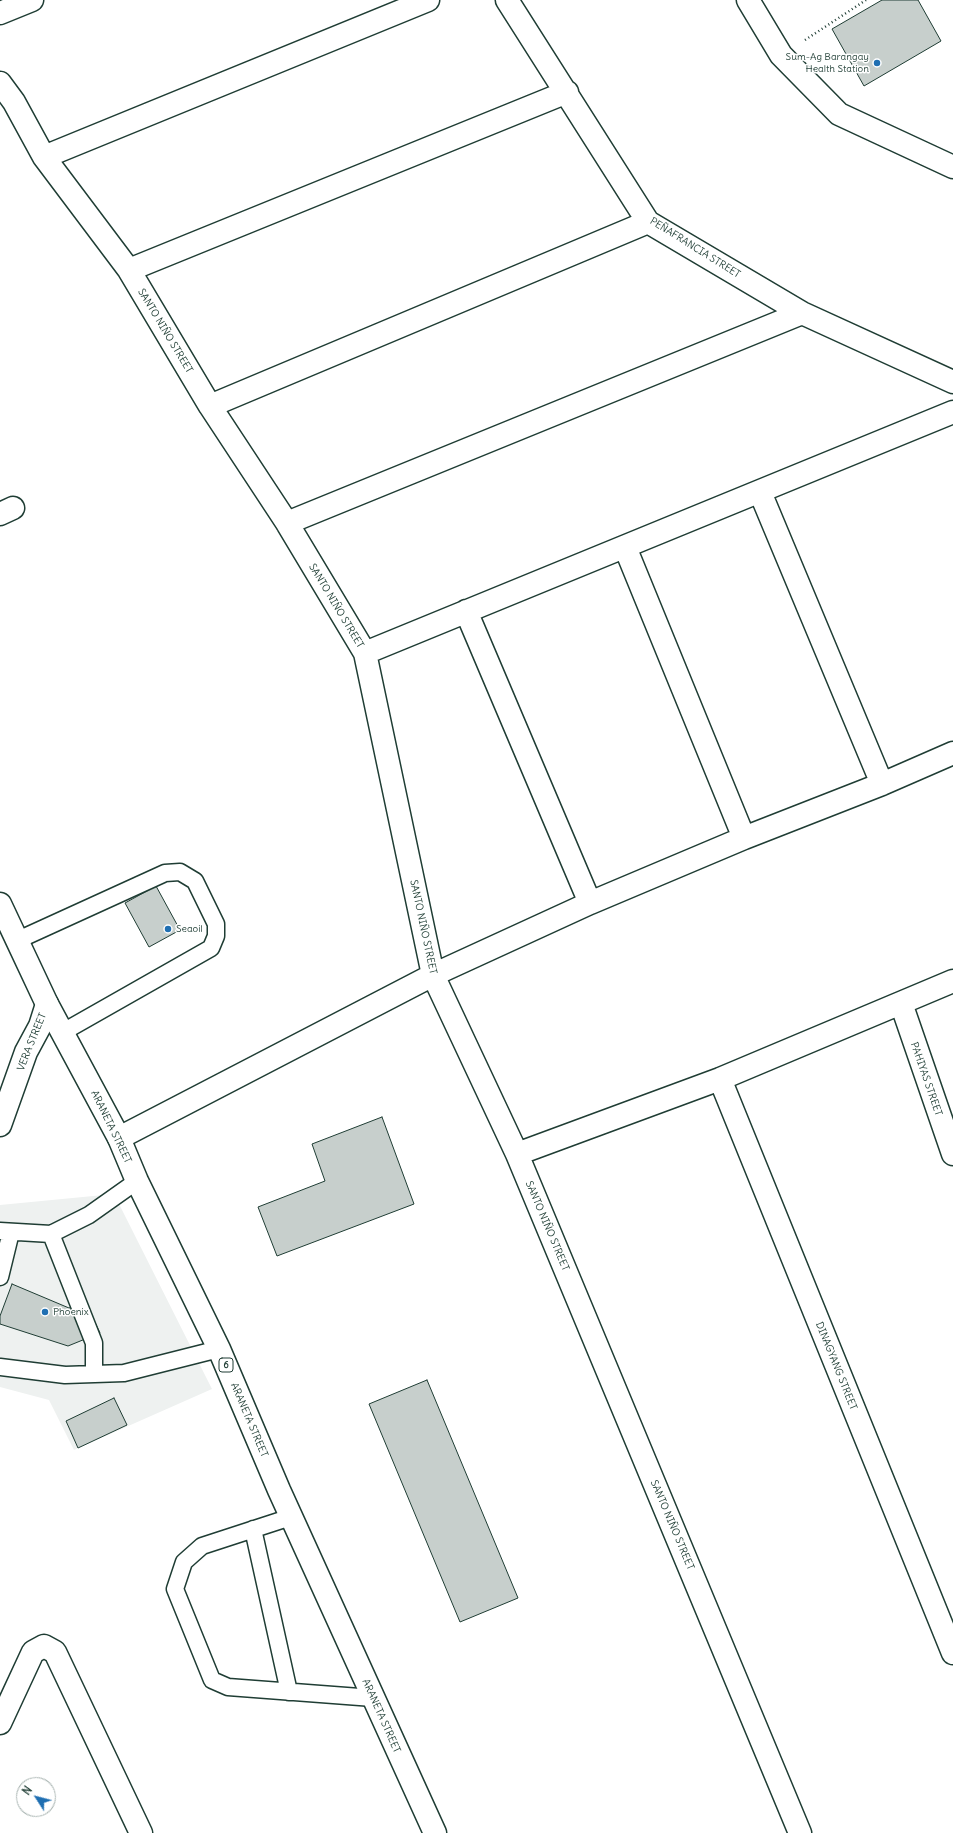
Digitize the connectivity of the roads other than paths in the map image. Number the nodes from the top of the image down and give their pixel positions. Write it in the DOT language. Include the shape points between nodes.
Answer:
graph roads {
  1 [pos="32,0"];
  2 [pos="428,0"];
  3 [pos="508,0"];
  4 [pos="748,0"];
  5 [pos="0,12"];
  6 [pos="0,83"];
  7 [pos="567,92"];
  8 [pos="44,157"];
  9 [pos="953,167"];
  10 [pos="648,222"];
  11 [pos="129,270"];
  12 [pos="802,313"];
  13 [pos="953,382"];
  14 [pos="210,406"];
  15 [pos="953,412"];
  16 [pos="760,492"];
  17 [pos="287,523"];
  18 [pos="625,547"];
  19 [pos="466,611"];
  20 [pos="365,653"];
  21 [pos="953,754"];
  22 [pos="882,784"];
  23 [pos="744,838"];
  24 [pos="590,903"];
  25 [pos="0,904"];
  26 [pos="18,940"];
  27 [pos="433,975"];
  28 [pos="953,981"];
  29 [pos="901,1003"];
  30 [pos="48,1004"];
  31 [pos="63,1032"];
  32 [pos="720,1079"];
  33 [pos="0,1126"];
  34 [pos="949,1130"];
  35 [pos="119,1138"];
  36 [pos="517,1154"];
  37 [pos="953,1154"];
  38 [pos="137,1181"];
  39 [pos="6,1232"];
  40 [pos="51,1234"];
  41 [pos="0,1277"];
  42 [pos="219,1349"];
  43 [pos="0,1367"];
  44 [pos="94,1374"];
  45 [pos="291,1516"];
  46 [pos="253,1529"];
  47 [pos="953,1654"];
  48 [pos="289,1692"];
  49 [pos="373,1698"];
  50 [pos="0,1723"];
  51 [pos="141,1833"];
  52 [pos="434,1833"];
  53 [pos="800,1833"];
  1 -- 5 [label="main road"];
  2 -- 8 [label="main road"];
  3 -- 7 [label="main road, PEÑAFRANCIA STREET"];
  4 -- 9 [label="main road" via="782,55 839,114"];
  6 -- 8 [label="main road, SANTO NIÑO STREET" via="14,102"];
  7 -- 10 [label="main road, PEÑAFRANCIA STREET"];
  7 -- 11 [label="main road"];
  8 -- 11 [label="main road, SANTO NIÑO STREET"];
  10 -- 12 [label="main road, PEÑAFRANCIA STREET"];
  10 -- 14 [label="main road"];
  11 -- 14 [label="main road, SANTO NIÑO STREET"];
  12 -- 13 [label="main road, PEÑAFRANCIA STREET"];
  12 -- 17 [label="main road"];
  14 -- 17 [label="main road, SANTO NIÑO STREET"];
  15 -- 16 [label="main road"];
  16 -- 18 [label="main road"];
  16 -- 22 [label="main road"];
  17 -- 20 [label="main road, SANTO NIÑO STREET"];
  18 -- 19 [label="main road"];
  18 -- 23 [label="main road"];
  19 -- 20 [label="main road"];
  19 -- 24 [label="main road"];
  20 -- 27 [label="main road, SANTO NIÑO STREET"];
  21 -- 22 [label="main road"];
  22 -- 23 [label="main road"];
  23 -- 24 [label="main road"];
  24 -- 27 [label="main road"];
  25 -- 26 [label="main road, ARANETA STREET / 6"];
  26 -- 30 [label="main road, ARANETA STREET / 6"];
  26 -- 31 [label="lane" via="165,873 180,872 195,881 216,924 216,936 211,948"];
  27 -- 35 [label="main road"];
  27 -- 36 [label="main road, SANTO NIÑO STREET"];
  28 -- 29 [label="main road"];
  29 -- 32 [label="main road"];
  29 -- 34 [label="main road, PAHIYAS STREET"];
  30 -- 31 [label="main road, ARANETA STREET / 6"];
  30 -- 33 [label="main road, VERA STREET" via="26,1052"];
  31 -- 35 [label="main road, ARANETA STREET / 6"];
  32 -- 36 [label="main road"];
  32 -- 47 [label="main road, DINAGYANG STREET"];
  34 -- 37 [label="main road, PAHIYAS STREET"];
  35 -- 38 [label="main road, ARANETA STREET / 6"];
  36 -- 53 [label="main road, SANTO NIÑO STREET"];
  38 -- 40 [label="lane" via="89,1215"];
  38 -- 42 [label="main road, ARANETA STREET / 6"];
  39 -- 40 [label="lane"];
  39 -- 41 [label="lane"];
  40 -- 44 [label="lane" via="94,1343"];
  42 -- 44 [label="lane" via="124,1373"];
  42 -- 45 [label="main road, ARANETA STREET / 6"];
  43 -- 44 [label="lane" via="65,1375"];
  45 -- 46 [label="lane"];
  45 -- 49 [label="main road, ARANETA STREET / 6"];
  46 -- 48 [label="lane"];
  46 -- 48 [label="lane" via="202,1546 184,1562 175,1589 212,1680 228,1687"];
  48 -- 49 [label="lane"];
  49 -- 52 [label="main road, ARANETA STREET / 6"];
  50 -- 51 [label="main road" via="33,1652 44,1646 55,1652"];
}
